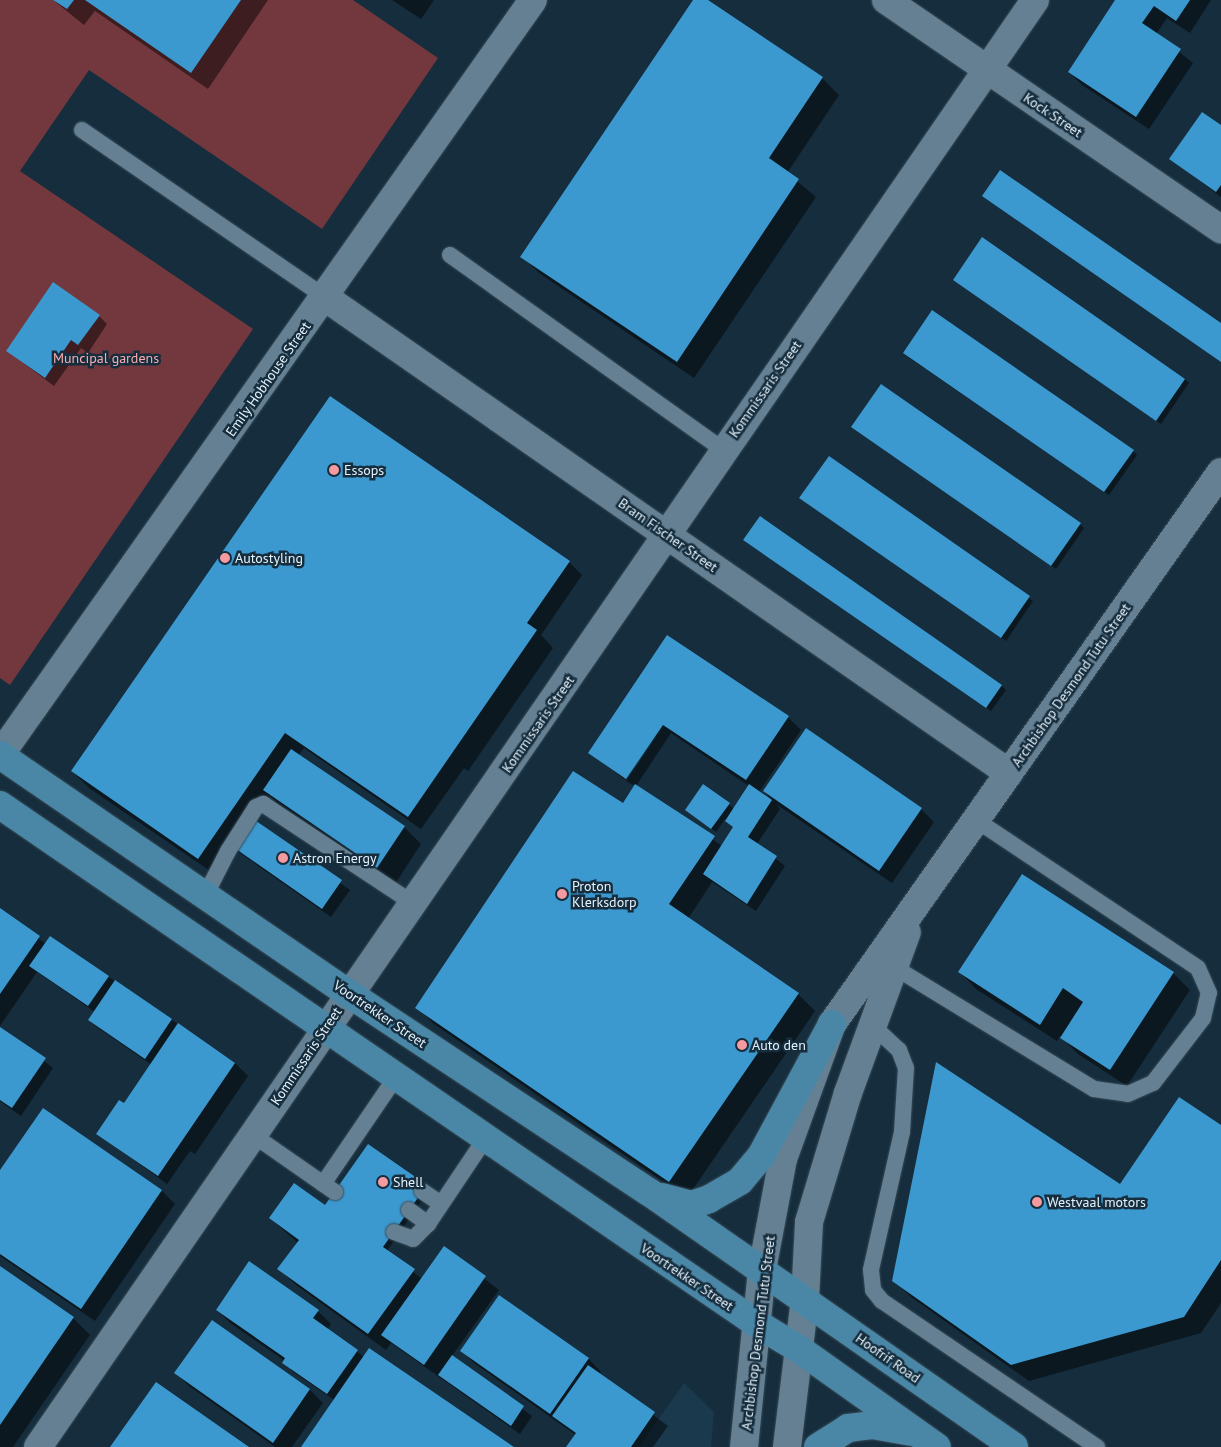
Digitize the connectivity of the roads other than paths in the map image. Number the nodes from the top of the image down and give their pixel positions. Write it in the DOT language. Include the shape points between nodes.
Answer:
graph roads {
  1 [pos="533,0"];
  2 [pos="886,0"];
  3 [pos="1035,0"];
  4 [pos="986,70"];
  5 [pos="82,130"];
  6 [pos="1221,229"];
  7 [pos="450,255"];
  8 [pos="326,298"];
  9 [pos="722,450"];
  10 [pos="1221,472"];
  11 [pos="668,534"];
  12 [pos="0,755"];
  13 [pos="1010,773"];
  14 [pos="0,805"];
  15 [pos="976,820"];
  16 [pos="206,894"];
  17 [pos="920,897"];
  18 [pos="414,904"];
  19 [pos="894,967"];
  20 [pos="348,993"];
  21 [pos="832,1024"];
  22 [pos="872,1025"];
  23 [pos="326,1027"];
  24 [pos="396,1077"];
  25 [pos="253,1135"];
  26 [pos="485,1139"];
  27 [pos="422,1191"];
  28 [pos="649,1192"];
  29 [pos="441,1204"];
  30 [pos="409,1210"];
  31 [pos="428,1224"];
  32 [pos="394,1232"];
  33 [pos="762,1270"];
  34 [pos="804,1299"];
  35 [pos="756,1323"];
  36 [pos="799,1350"];
  37 [pos="927,1440"];
  38 [pos="38,1447"];
  39 [pos="744,1447"];
  40 [pos="787,1447"];
  41 [pos="818,1447"];
  42 [pos="1014,1447"];
  43 [pos="1097,1447"];
  1 -- 8 [label="street, Emily Hobhouse Street"];
  2 -- 4 [label="street, Kock Street"];
  3 -- 4 [label="street, Kommissaris Street"];
  4 -- 6 [label="street, Kock Street"];
  4 -- 9 [label="street, Kommissaris Street"];
  5 -- 8 [label="lane"];
  7 -- 9 [label="lane"];
  8 -- 11 [label="street, Bram Fischer Street"];
  8 -- 12 [label="street, Emily Hobhouse Street"];
  9 -- 11 [label="street, Kommissaris Street"];
  10 -- 13 [label="street, Archbishop Desmond Tutu Street"];
  11 -- 13 [label="street, Bram Fischer Street"];
  11 -- 18 [label="street, Kommissaris Street"];
  12 -- 16 [label="street, Voortrekker Street"];
  13 -- 15 [label="street, Archbishop Desmond Tutu Street"];
  14 -- 23 [label="street, Voortrekker Street"];
  15 -- 17 [label="street, Archbishop Desmond Tutu Street"];
  15 -- 19 [label="lane" via="1198,968 1209,993 1203,1018 1153,1083 1128,1094 1094,1090"];
  16 -- 18 [label="lane" via="242,829 256,807 263,804"];
  16 -- 20 [label="street, Voortrekker Street"];
  17 -- 19 [label="street, Archbishop Desmond Tutu Street"];
  17 -- 21 [label="street, Archbishop Desmond Tutu Street"];
  18 -- 20 [label="street, Kommissaris Street"];
  19 -- 22 [label="street, Archbishop Desmond Tutu Street"];
  20 -- 23 [label="street, Kommissaris Street"];
  20 -- 28 [label="street, Voortrekker Street"];
  21 -- 28 [label="street" via="762,1156 740,1181 709,1199 691,1205"];
  21 -- 33 [label="street, Archbishop Desmond Tutu Street" via="783,1159"];
  22 -- 34 [label="street, Archbishop Desmond Tutu Street" via="809,1222"];
  22 -- 43 [label="lane" via="899,1050 906,1068 902,1132 871,1270 873,1290 882,1301"];
  23 -- 24 [label="street, Voortrekker Street"];
  23 -- 25 [label="street, Kommissaris Street"];
  24 -- 25 [label="lane" via="357,1148 329,1188"];
  24 -- 26 [label="street, Voortrekker Street"];
  25 -- 38 [label="street, Kommissaris Street"];
  26 -- 29 [label="lane"];
  26 -- 35 [label="street, Voortrekker Street"];
  27 -- 29 [label="lane"];
  28 -- 33 [label="street, Voortrekker Street"];
  29 -- 31 [label="lane"];
  30 -- 31 [label="lane"];
  31 -- 32 [label="lane" via="411,1240"];
  33 -- 34 [label="street, Hoofrif Road"];
  33 -- 35 [label="street, Archbishop Desmond Tutu Street"];
  34 -- 36 [label="street, Archbishop Desmond Tutu Street"];
  34 -- 42 [label="street, Hoofrif Road"];
  35 -- 36 [label="street"];
  35 -- 39 [label="street, Archbishop Desmond Tutu Street"];
  36 -- 37 [label="street"];
  36 -- 40 [label="street, Archbishop Desmond Tutu Street"];
  37 -- 41 [label="street" via="872,1425 848,1428"];
}
